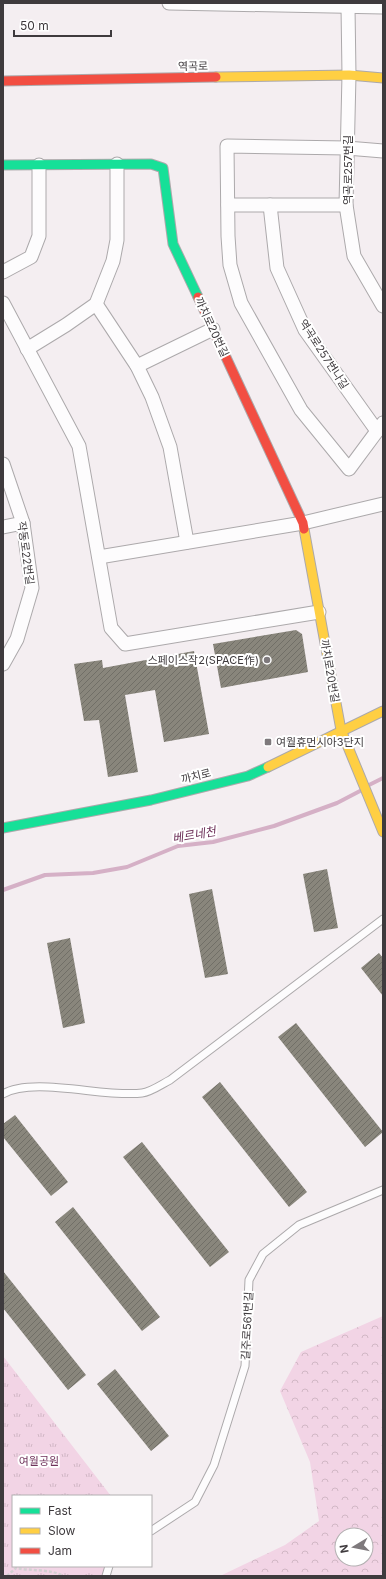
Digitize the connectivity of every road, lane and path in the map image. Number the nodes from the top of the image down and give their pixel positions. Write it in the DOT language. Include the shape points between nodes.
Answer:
graph roads {
  1 [pos="170,3"];
  2 [pos="222,4"];
  3 [pos="348,7"];
  4 [pos="383,7"];
  5 [pos="349,75"];
  6 [pos="383,78"];
  7 [pos="3,81"];
  8 [pos="348,148"];
  9 [pos="383,151"];
  10 [pos="117,164"];
  11 [pos="3,165"];
  12 [pos="39,165"];
  13 [pos="228,204"];
  14 [pos="270,205"];
  15 [pos="346,205"];
  16 [pos="3,272"];
  17 [pos="3,303"];
  18 [pos="96,304"];
  19 [pos="383,306"];
  20 [pos="213,329"];
  21 [pos="27,349"];
  22 [pos="137,366"];
  23 [pos="380,427"];
  24 [pos="3,464"];
  25 [pos="383,504"];
  26 [pos="23,523"];
  27 [pos="303,523"];
  28 [pos="3,528"];
  29 [pos="187,542"];
  30 [pos="99,557"];
  31 [pos="319,612"];
  32 [pos="3,664"];
  33 [pos="383,711"];
  34 [pos="341,730"];
  35 [pos="3,828"];
  36 [pos="383,832"];
  37 [pos="383,919"];
  38 [pos="3,1094"];
  39 [pos="383,1190"];
  40 [pos="152,1530"];
  41 [pos="7,1576"];
  42 [pos="63,1576"];
  1 -- 2 [label="street"];
  2 -- 3 [label="street"];
  3 -- 4 [label="street"];
  3 -- 5 [label="street, 역곡로257번길"];
  5 -- 6 [label="street, 역곡로"];
  5 -- 7 [label="street, 역곡로"];
  5 -- 8 [label="street, 역곡로257번길"];
  8 -- 9 [label="street"];
  8 -- 13 [label="street" via="227,146"];
  8 -- 15 [label="street, 역곡로257번길"];
  10 -- 12 [label="street, 까치로20번길"];
  10 -- 18 [label="street" via="117,240 113,261"];
  10 -- 20 [label="street, 까치로20번길" via="151,164 163,168 173,244"];
  11 -- 12 [label="street, 까치로20번길"];
  12 -- 16 [label="street" via="39,236 31,257"];
  13 -- 14 [label="street"];
  13 -- 23 [label="street" via="230,265 241,303 301,410 349,469"];
  14 -- 15 [label="street"];
  14 -- 23 [label="street, 역곡로257번나길" via="277,268 305,330"];
  15 -- 19 [label="street, 역곡로257번길" via="354,256"];
  17 -- 21 [label="street"];
  18 -- 21 [label="street"];
  18 -- 22 [label="street"];
  20 -- 22 [label="street"];
  20 -- 27 [label="street, 까치로20번길"];
  21 -- 30 [label="street" via="79,446"];
  22 -- 29 [label="street" via="170,447"];
  24 -- 26 [label="street, 작동로22번길"];
  25 -- 27 [label="street"];
  26 -- 28 [label="street"];
  26 -- 32 [label="street, 작동로22번길" via="32,588 17,639"];
  27 -- 29 [label="street"];
  27 -- 31 [label="street, 까치로20번길"];
  29 -- 30 [label="street"];
  30 -- 31 [label="street" via="111,628 125,644"];
  31 -- 34 [label="street, 까치로20번길"];
  33 -- 34 [label="street, 까치로"];
  34 -- 35 [label="street, 까치로" via="248,776 151,800"];
  34 -- 36 [label="street, 까치로20번길"];
  37 -- 38 [label="lane" via="170,1080 144,1093 30,1086"];
  39 -- 40 [label="lane, 길주로561번길" via="299,1225 262,1254 249,1280 245,1366 214,1465 195,1502"];
  41 -- 42 [label="path" via="16,1568 59,1573"];
}
